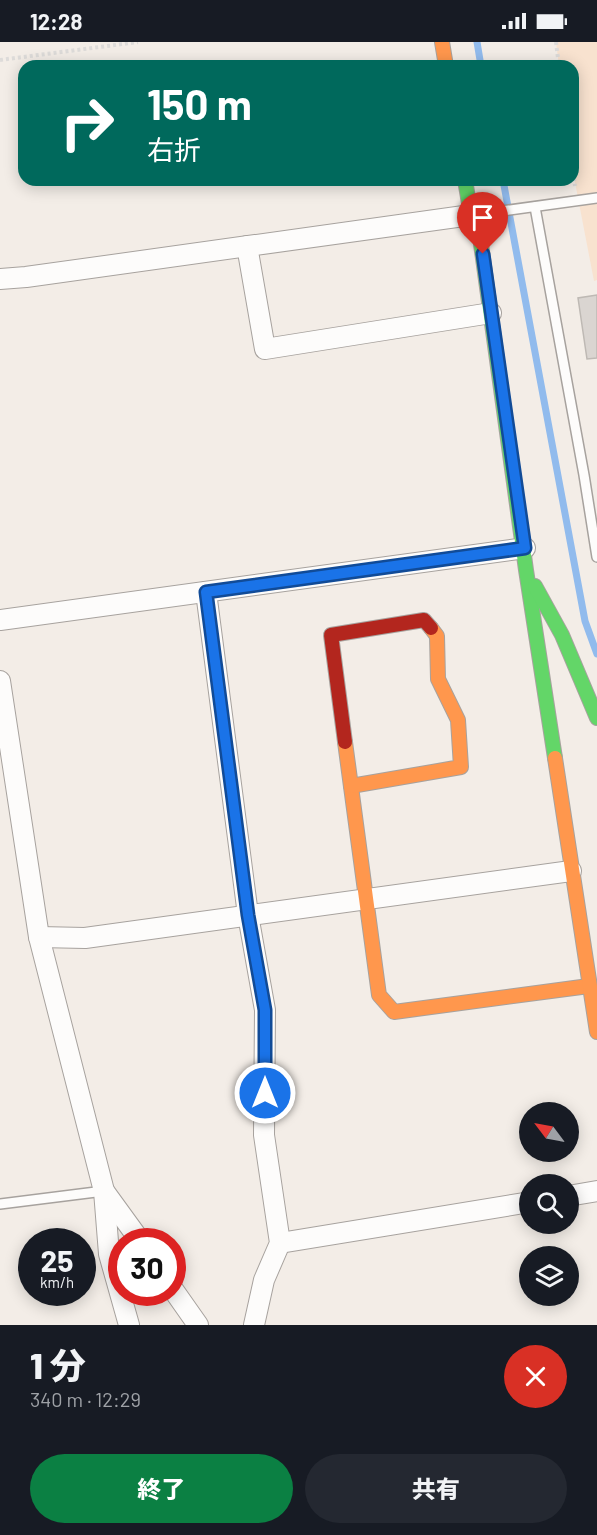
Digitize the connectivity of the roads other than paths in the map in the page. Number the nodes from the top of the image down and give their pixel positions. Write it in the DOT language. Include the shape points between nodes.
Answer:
graph roads {
  1 [pos="442,42"];
  2 [pos="445,60"];
  3 [pos="467,186"];
  4 [pos="597,198"];
  5 [pos="536,207"];
  6 [pos="474,215"];
  7 [pos="247,246"];
  8 [pos="0,279"];
  9 [pos="491,314"];
  10 [pos="525,548"];
  11 [pos="597,557"];
  12 [pos="526,570"];
  13 [pos="206,592"];
  14 [pos="0,620"];
  15 [pos="1,691"];
  16 [pos="597,718"];
  17 [pos="351,786"];
  18 [pos="571,871"];
  19 [pos="366,899"];
  20 [pos="248,915"];
  21 [pos="39,937"];
  22 [pos="589,986"];
  23 [pos="594,1001"];
  24 [pos="597,1032"];
  25 [pos="104,1191"];
  26 [pos="597,1191"];
  27 [pos="579,1194"];
  28 [pos="0,1204"];
  29 [pos="519,1204"];
  30 [pos="131,1228"];
  31 [pos="280,1243"];
  32 [pos="185,1306"];
  33 [pos="129,1325"];
  34 [pos="198,1325"];
  35 [pos="254,1325"];
  1 -- 2 [label="street"];
  3 -- 6 [label="street"];
  4 -- 5 [label="lane"];
  5 -- 6 [label="lane"];
  5 -- 11 [label="lane"];
  6 -- 7 [label="street"];
  6 -- 9 [label="street"];
  7 -- 8 [label="street"];
  7 -- 9 [label="street" via="265,349"];
  9 -- 10 [label="street"];
  10 -- 12 [label="street"];
  10 -- 13 [label="street"];
  12 -- 16 [label="street" via="562,635"];
  12 -- 18 [label="street"];
  13 -- 14 [label="street"];
  13 -- 20 [label="street"];
  15 -- 21 [label="street"];
  17 -- 17 [label="street" via="331,635 424,620 437,636 438,679 458,720 461,767"];
  17 -- 19 [label="street"];
  18 -- 19 [label="street"];
  18 -- 22 [label="street"];
  19 -- 20 [label="street"];
  19 -- 22 [label="street" via="379,995 394,1012"];
  20 -- 21 [label="street" via="85,938"];
  20 -- 31 [label="street" via="265,1010 264,1135"];
  21 -- 25 [label="street"];
  22 -- 23 [label="street"];
  23 -- 24 [label="street"];
  25 -- 28 [label="lane"];
  25 -- 30 [label="street"];
  25 -- 33 [label="street" via="110,1254"];
  26 -- 27 [label="street"];
  29 -- 31 [label="street"];
  31 -- 35 [label="street" via="264,1280"];
  32 -- 34 [label="street"];
}
